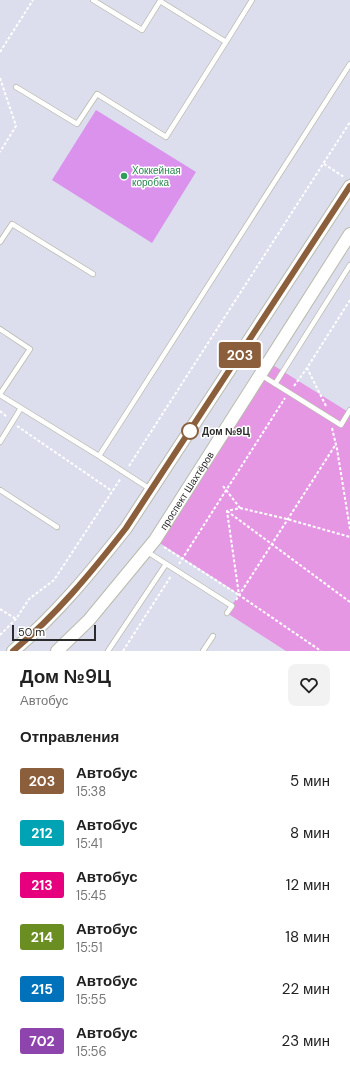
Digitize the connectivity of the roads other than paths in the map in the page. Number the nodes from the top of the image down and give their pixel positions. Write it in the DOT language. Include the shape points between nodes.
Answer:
graph roads {
  1 [pos="93,0"];
  2 [pos="252,0"];
  3 [pos="226,42"];
  4 [pos="350,64"];
  5 [pos="16,87"];
  6 [pos="350,186"];
  7 [pos="350,234"];
  8 [pos="0,242"];
  9 [pos="350,265"];
  10 [pos="93,274"];
  11 [pos="0,329"];
  12 [pos="261,375"];
  13 [pos="275,384"];
  14 [pos="0,395"];
  15 [pos="22,408"];
  16 [pos="350,410"];
  17 [pos="0,442"];
  18 [pos="99,456"];
  19 [pos="0,490"];
  20 [pos="152,490"];
  21 [pos="57,526"];
  22 [pos="146,550"];
  23 [pos="166,564"];
  24 [pos="227,614"];
  25 [pos="213,636"];
  26 [pos="13,651"];
  27 [pos="57,651"];
  28 [pos="108,651"];
  29 [pos="203,651"];
  1 -- 3 [label="lane" via="142,30 160,1"];
  2 -- 3 [label="lane"];
  3 -- 5 [label="lane" via="166,137 97,94 77,124"];
  4 -- 18 [label="lane"];
  6 -- 20 [label="main road"];
  7 -- 12 [label="main road, проспект Шахтёров"];
  8 -- 10 [label="lane" via="12,224"];
  9 -- 13 [label="lane"];
  11 -- 14 [label="lane" via="30,349"];
  12 -- 13 [label="lane"];
  12 -- 22 [label="main road, проспект Шахтёров" via="155,540"];
  13 -- 16 [label="lane" via="341,425"];
  14 -- 15 [label="lane"];
  15 -- 17 [label="lane"];
  15 -- 18 [label="lane"];
  18 -- 20 [label="lane"];
  19 -- 21 [label="lane"];
  20 -- 26 [label="main road" via="98,564 66,601"];
  22 -- 23 [label="lane"];
  22 -- 27 [label="main road, проспект Шахтёров" via="89,620"];
  23 -- 24 [label="lane" via="232,606"];
  23 -- 28 [label="lane"];
  25 -- 29 [label="lane"];
}
